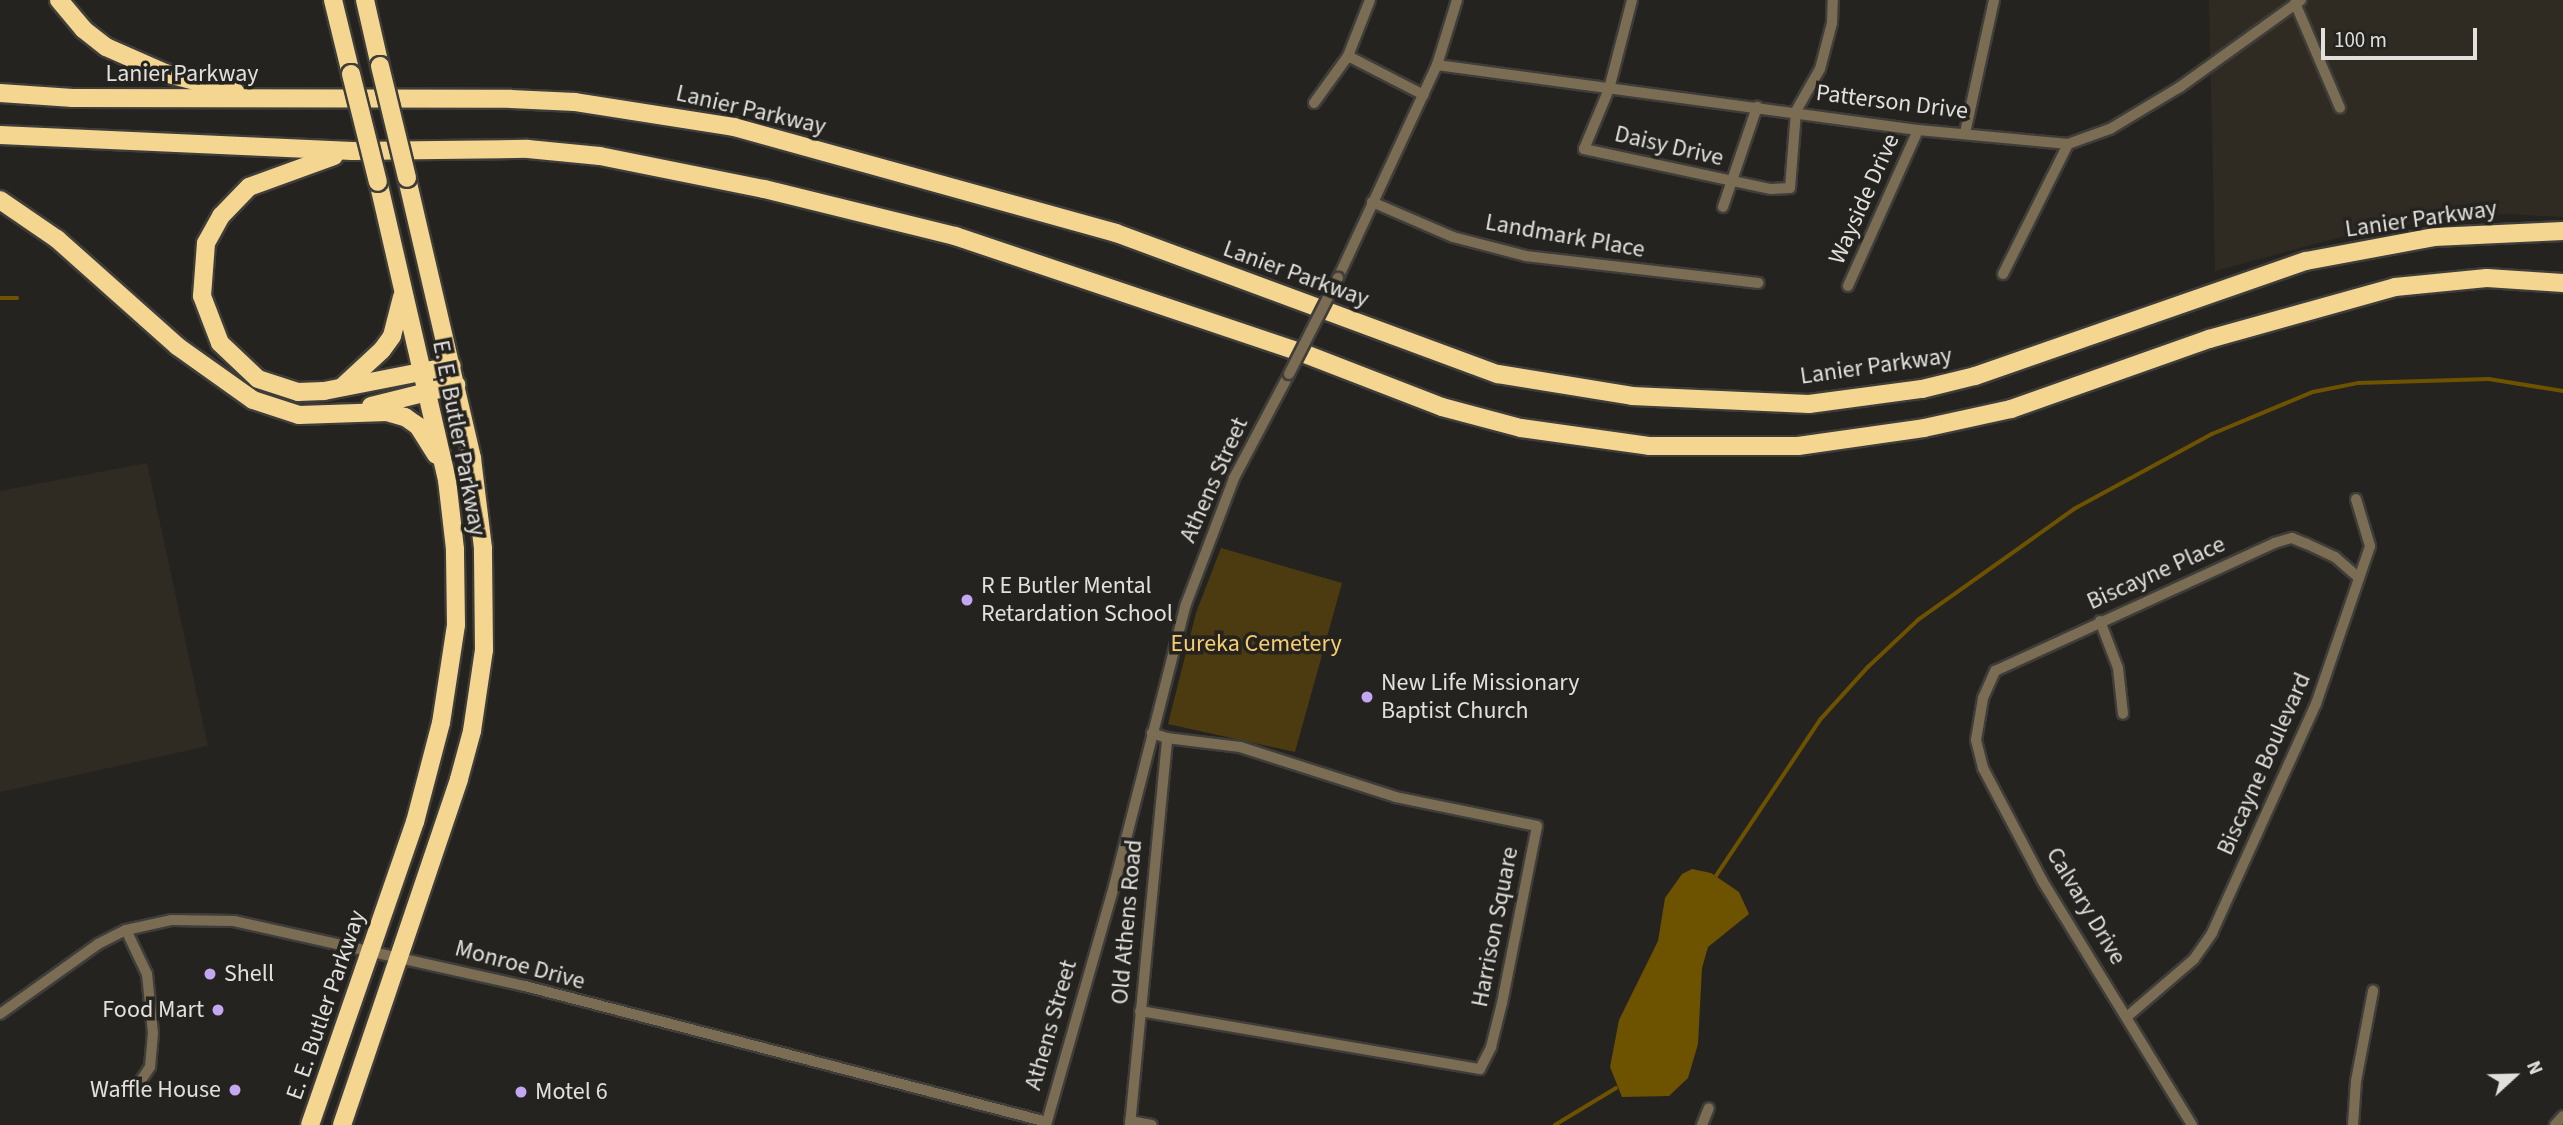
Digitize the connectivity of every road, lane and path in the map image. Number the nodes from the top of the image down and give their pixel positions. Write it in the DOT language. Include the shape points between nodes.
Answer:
graph roads {
  1 [pos="60,0"];
  2 [pos="333,0"];
  3 [pos="365,0"];
  4 [pos="1370,0"];
  5 [pos="1457,0"];
  6 [pos="1632,0"];
  7 [pos="1833,0"];
  8 [pos="1994,0"];
  9 [pos="2298,1"];
  10 [pos="1348,56"];
  11 [pos="1437,65"];
  12 [pos="1609,89"];
  13 [pos="0,93"];
  14 [pos="1424,95"];
  15 [pos="260,98"];
  16 [pos="1314,103"];
  17 [pos="1757,107"];
  18 [pos="2340,107"];
  19 [pos="1796,111"];
  20 [pos="1918,130"];
  21 [pos="1965,133"];
  22 [pos="0,135"];
  23 [pos="2068,144"];
  24 [pos="353,151"];
  25 [pos="1731,182"];
  26 [pos="0,200"];
  27 [pos="1371,202"];
  28 [pos="1723,207"];
  29 [pos="2563,231"];
  30 [pos="2003,274"];
  31 [pos="403,283"];
  32 [pos="1758,283"];
  33 [pos="2563,283"];
  34 [pos="1848,286"];
  35 [pos="452,366"];
  36 [pos="423,372"];
  37 [pos="456,385"];
  38 [pos="341,388"];
  39 [pos="428,391"];
  40 [pos="344,415"];
  41 [pos="447,480"];
  42 [pos="2356,499"];
  43 [pos="2359,578"];
  44 [pos="2100,621"];
  45 [pos="1983,698"];
  46 [pos="2123,714"];
  47 [pos="1152,733"];
  48 [pos="1167,738"];
  49 [pos="126,930"];
  50 [pos="371,949"];
  51 [pos="401,957"];
  52 [pos="2373,990"];
  53 [pos="1140,1011"];
  54 [pos="0,1014"];
  55 [pos="2129,1015"];
  56 [pos="136,1088"];
  57 [pos="1709,1108"];
  58 [pos="2563,1116"];
  59 [pos="1130,1123"];
  60 [pos="1046,1124"];
  61 [pos="310,1125"];
  62 [pos="342,1125"];
  63 [pos="1152,1125"];
  64 [pos="1702,1125"];
  65 [pos="2192,1125"];
  66 [pos="2353,1125"];
  67 [pos="2555,1125"];
  1 -- 15 [label="highway" via="83,29 106,47 165,73"];
  2 -- 31 [label="highway, E. E. Butler Parkway, bridge"];
  3 -- 35 [label="highway, E. E. Butler Parkway, bridge"];
  4 -- 10 [label="street"];
  5 -- 11 [label="street, Athens Street"];
  6 -- 12 [label="street"];
  7 -- 19 [label="street" via="1820,69"];
  8 -- 21 [label="street"];
  9 -- 18 [label="street"];
  9 -- 23 [label="street, Patterson Drive" via="2180,88 2110,129"];
  10 -- 14 [label="street"];
  10 -- 16 [label="street"];
  11 -- 12 [label="street, Patterson Drive"];
  11 -- 14 [label="street, Athens Street"];
  12 -- 17 [label="street, Patterson Drive"];
  12 -- 25 [label="street, Daisy Drive" via="1584,149"];
  13 -- 15 [label="highway, Lanier Parkway" via="73,98"];
  14 -- 27 [label="street, Athens Street"];
  15 -- 29 [label="highway, Lanier Parkway" via="575,102 734,127 1116,233 1498,374 1632,396 1809,404 1922,389 1975,376 2306,261 2434,237"];
  17 -- 19 [label="street, Patterson Drive"];
  17 -- 25 [label="street, Daisy Drive"];
  19 -- 20 [label="street, Patterson Drive"];
  19 -- 25 [label="street" via="1790,188"];
  20 -- 21 [label="street, Patterson Drive"];
  20 -- 34 [label="street, Wayside Drive"];
  21 -- 23 [label="street, Patterson Drive"];
  22 -- 24 [label="highway"];
  23 -- 30 [label="street"];
  24 -- 33 [label="highway" via="528,149 600,156 764,188 955,236 1300,352 1442,407 1521,428 1649,446 1798,446 1924,428 2011,409 2209,339 2395,287 2487,278"];
  24 -- 38 [label="highway" via="306,163 249,187 210,235 203,264 202,296 208,321 244,370 285,390"];
  25 -- 28 [label="street"];
  26 -- 40 [label="highway" via="57,239 177,346 253,400 299,415"];
  27 -- 32 [label="street, Landmark Place" via="1453,237 1526,256"];
  27 -- 47 [label="street, Athens Street, bridge" via="1338,278 1234,478 1186,604"];
  31 -- 36 [label="highway, E. E. Butler Parkway"];
  31 -- 38 [label="highway" via="392,336 368,366"];
  35 -- 36 [label="highway"];
  35 -- 37 [label="highway, E. E. Butler Parkway"];
  36 -- 38 [label="highway"];
  36 -- 39 [label="highway, E. E. Butler Parkway"];
  37 -- 39 [label="highway"];
  37 -- 51 [label="highway, E. E. Butler Parkway" via="478,497 484,650 472,731"];
  39 -- 40 [label="highway"];
  39 -- 41 [label="highway, E. E. Butler Parkway"];
  40 -- 41 [label="highway" via="387,412 405,417 431,442"];
  41 -- 50 [label="highway, E. E. Butler Parkway" via="457,586 455,640 441,723 415,822"];
  42 -- 43 [label="street, Biscayne Boulevard" via="2370,546"];
  43 -- 44 [label="street, Biscayne Place" via="2335,556 2292,538 2213,568"];
  43 -- 55 [label="street, Biscayne Boulevard" via="2316,704 2212,933 2194,960"];
  44 -- 45 [label="street, Biscayne Place" via="1995,671"];
  44 -- 46 [label="street" via="2118,668"];
  45 -- 55 [label="street, Calvary Drive" via="1976,740 1983,768 2042,880"];
  47 -- 48 [label="street"];
  47 -- 60 [label="street, Athens Street"];
  48 -- 53 [label="street, Old Athens Road"];
  48 -- 53 [label="street, Harrison Square" via="1240,747 1396,797 1536,826 1502,1003 1480,1069"];
  49 -- 50 [label="street, Monroe Drive" via="172,920 234,921"];
  49 -- 54 [label="street, Monroe Drive" via="98,944"];
  49 -- 56 [label="street" via="147,974 153,1033 150,1067"];
  50 -- 51 [label="street, Monroe Drive"];
  50 -- 61 [label="highway, E. E. Butler Parkway"];
  51 -- 60 [label="street, Monroe Drive"];
  51 -- 62 [label="highway, E. E. Butler Parkway"];
  52 -- 66 [label="street"];
  53 -- 59 [label="street, Old Athens Road"];
  55 -- 65 [label="street, Calvary Drive"];
  57 -- 64 [label="street"];
  58 -- 67 [label="street"];
  59 -- 63 [label="street"];
}
